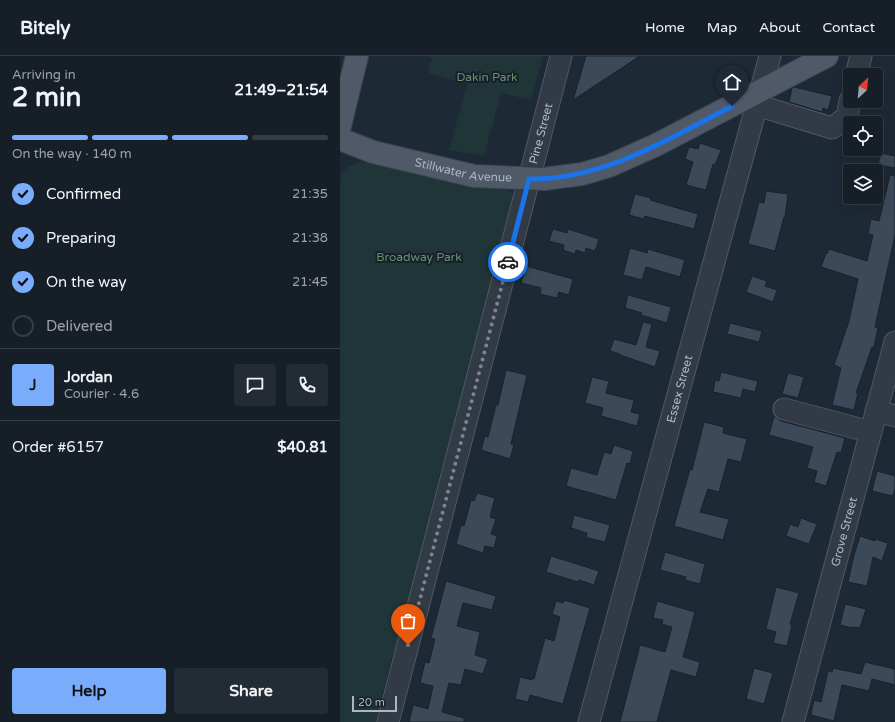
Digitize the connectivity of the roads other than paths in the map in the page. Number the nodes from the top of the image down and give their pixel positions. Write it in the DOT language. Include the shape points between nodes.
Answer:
graph roads {
  1 [pos="356,56"];
  2 [pos="561,56"];
  3 [pos="770,56"];
  4 [pos="827,56"];
  5 [pos="861,56"];
  6 [pos="858,68"];
  7 [pos="758,98"];
  8 [pos="849,108"];
  9 [pos="340,126"];
  10 [pos="340,139"];
  11 [pos="529,179"];
  12 [pos="895,342"];
  13 [pos="784,409"];
  14 [pos="886,414"];
  15 [pos="871,432"];
  16 [pos="388,722"];
  17 [pos="589,722"];
  18 [pos="793,722"];
  1 -- 9 [label="main road"];
  2 -- 11 [label="street, Pine Street"];
  3 -- 7 [label="street, Essex Street"];
  4 -- 7 [label="main road, Stillwater Avenue"];
  5 -- 6 [label="street"];
  7 -- 8 [label="street" via="832,128 847,117"];
  7 -- 11 [label="main road, Stillwater Avenue" via="609,166 582,174"];
  7 -- 17 [label="street, Essex Street"];
  10 -- 11 [label="main road, Stillwater Avenue" via="373,152 474,176"];
  11 -- 16 [label="street, Pine Street"];
  12 -- 14 [label="street, Grove Street"];
  13 -- 15 [label="street"];
  14 -- 15 [label="street, Grove Street"];
  15 -- 18 [label="street, Grove Street"];
}
